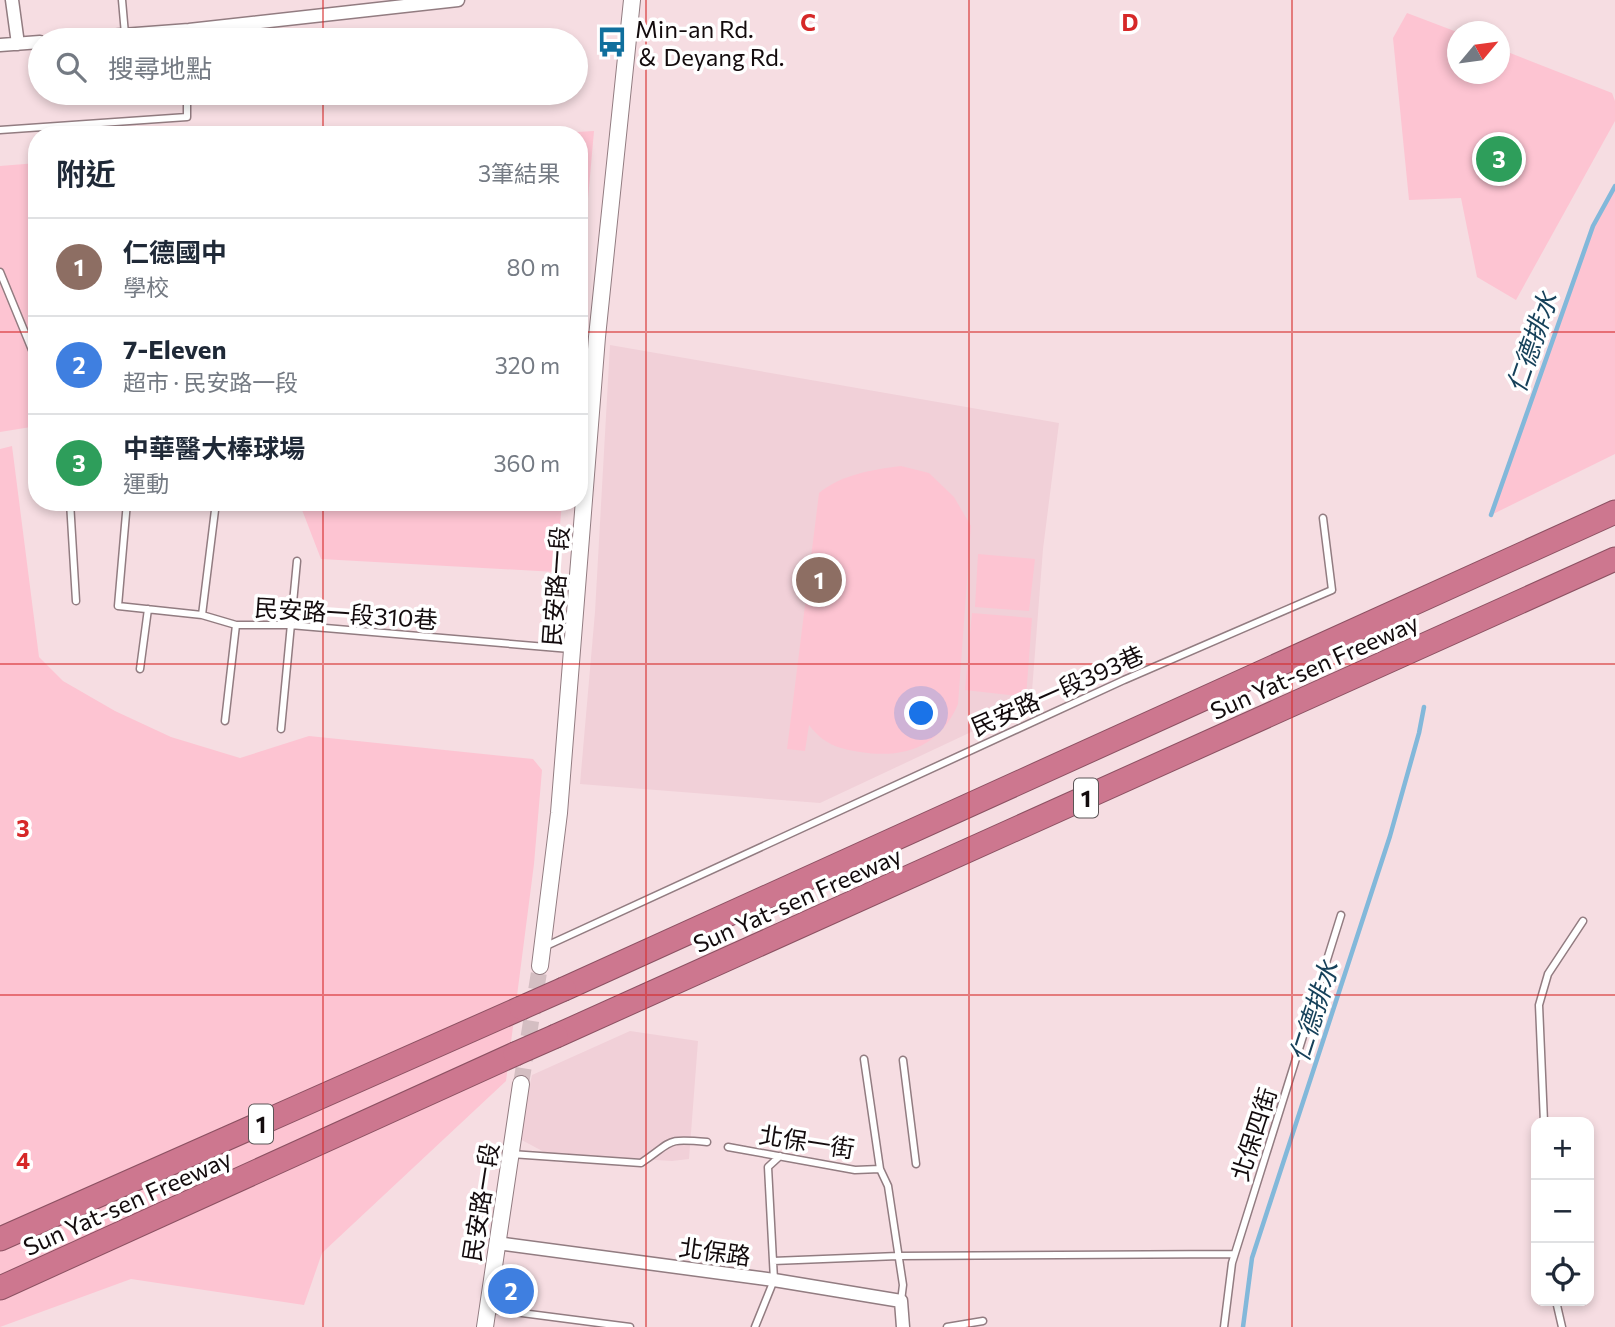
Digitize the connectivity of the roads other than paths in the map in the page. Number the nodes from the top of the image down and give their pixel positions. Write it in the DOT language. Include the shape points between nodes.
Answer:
graph roads {
  1 [pos="12,0"];
  2 [pos="122,0"];
  3 [pos="458,0"];
  4 [pos="632,0"];
  5 [pos="124,28"];
  6 [pos="242,28"];
  7 [pos="28,43"];
  8 [pos="18,44"];
  9 [pos="0,45"];
  10 [pos="187,105"];
  11 [pos="58,126"];
  12 [pos="28,128"];
  13 [pos="0,130"];
  14 [pos="0,272"];
  15 [pos="28,340"];
  16 [pos="588,454"];
  17 [pos="71,511"];
  18 [pos="126,511"];
  19 [pos="215,511"];
  20 [pos="584,511"];
  21 [pos="1615,512"];
  22 [pos="1323,518"];
  23 [pos="1615,559"];
  24 [pos="297,561"];
  25 [pos="76,601"];
  26 [pos="148,609"];
  27 [pos="202,615"];
  28 [pos="236,625"];
  29 [pos="290,625"];
  30 [pos="573,649"];
  31 [pos="140,668"];
  32 [pos="225,721"];
  33 [pos="281,729"];
  34 [pos="1341,915"];
  35 [pos="1583,921"];
  36 [pos="542,948"];
  37 [pos="540,966"];
  38 [pos="864,1059"];
  39 [pos="903,1060"];
  40 [pos="522,1084"];
  41 [pos="1544,1117"];
  42 [pos="707,1142"];
  43 [pos="728,1147"];
  44 [pos="511,1154"];
  45 [pos="780,1156"];
  46 [pos="916,1164"];
  47 [pos="880,1169"];
  48 [pos="0,1239"];
  49 [pos="497,1243"];
  50 [pos="1234,1254"];
  51 [pos="898,1256"];
  52 [pos="773,1261"];
  53 [pos="774,1280"];
  54 [pos="0,1288"];
  55 [pos="901,1301"];
  56 [pos="1557,1306"];
  57 [pos="488,1308"];
  58 [pos="983,1321"];
  59 [pos="485,1327"];
  60 [pos="630,1327"];
  61 [pos="755,1327"];
  62 [pos="903,1327"];
  63 [pos="947,1327"];
  64 [pos="1224,1327"];
  65 [pos="1562,1327"];
  1 -- 8 [label="street"];
  2 -- 5 [label="lane"];
  3 -- 6 [label="street"];
  4 -- 16 [label="street, 民安路一段"];
  7 -- 8 [label="street"];
  8 -- 9 [label="street"];
  10 -- 11 [label="lane" via="187,117"];
  12 -- 13 [label="lane"];
  14 -- 15 [label="lane"];
  17 -- 25 [label="lane"];
  18 -- 26 [label="lane, 民安路一段310巷" via="118,606"];
  19 -- 27 [label="lane"];
  20 -- 30 [label="street, 民安路一段"];
  21 -- 48 [label="highway, Sun Yat-sen Freeway / 1, bridge" via="522,1008"];
  22 -- 36 [label="lane, 民安路一段393巷" via="1332,590 1124,680"];
  23 -- 54 [label="highway, Sun Yat-sen Freeway / 1, bridge"];
  24 -- 29 [label="lane"];
  26 -- 27 [label="lane, 民安路一段310巷"];
  26 -- 31 [label="lane"];
  27 -- 28 [label="lane, 民安路一段310巷"];
  28 -- 29 [label="lane, 民安路一段310巷"];
  28 -- 32 [label="lane"];
  29 -- 30 [label="lane, 民安路一段310巷"];
  29 -- 33 [label="lane"];
  30 -- 36 [label="street, 民安路一段"];
  34 -- 50 [label="lane, 北保四街"];
  35 -- 41 [label="lane" via="1548,974 1539,1005"];
  36 -- 37 [label="street, 民安路一段"];
  38 -- 47 [label="lane, 北保一街"];
  39 -- 46 [label="lane"];
  40 -- 44 [label="street, 民安路一段"];
  42 -- 44 [label="lane" via="677,1139 641,1163"];
  43 -- 45 [label="lane, 北保一街"];
  44 -- 49 [label="street, 民安路一段"];
  45 -- 47 [label="lane, 北保一街" via="856,1170"];
  45 -- 52 [label="lane" via="768,1167"];
  47 -- 51 [label="lane, 北保一街" via="888,1186"];
  49 -- 53 [label="street, 北保路"];
  49 -- 57 [label="street, 民安路一段"];
  50 -- 51 [label="lane"];
  50 -- 64 [label="lane, 北保四街"];
  51 -- 52 [label="lane"];
  51 -- 55 [label="lane, 北保一街"];
  52 -- 53 [label="lane"];
  53 -- 55 [label="street, 北保路"];
  53 -- 61 [label="lane"];
  55 -- 62 [label="street"];
  56 -- 65 [label="lane"];
  57 -- 59 [label="street, 民安路一段"];
  57 -- 60 [label="lane"];
  58 -- 63 [label="lane"];
}
